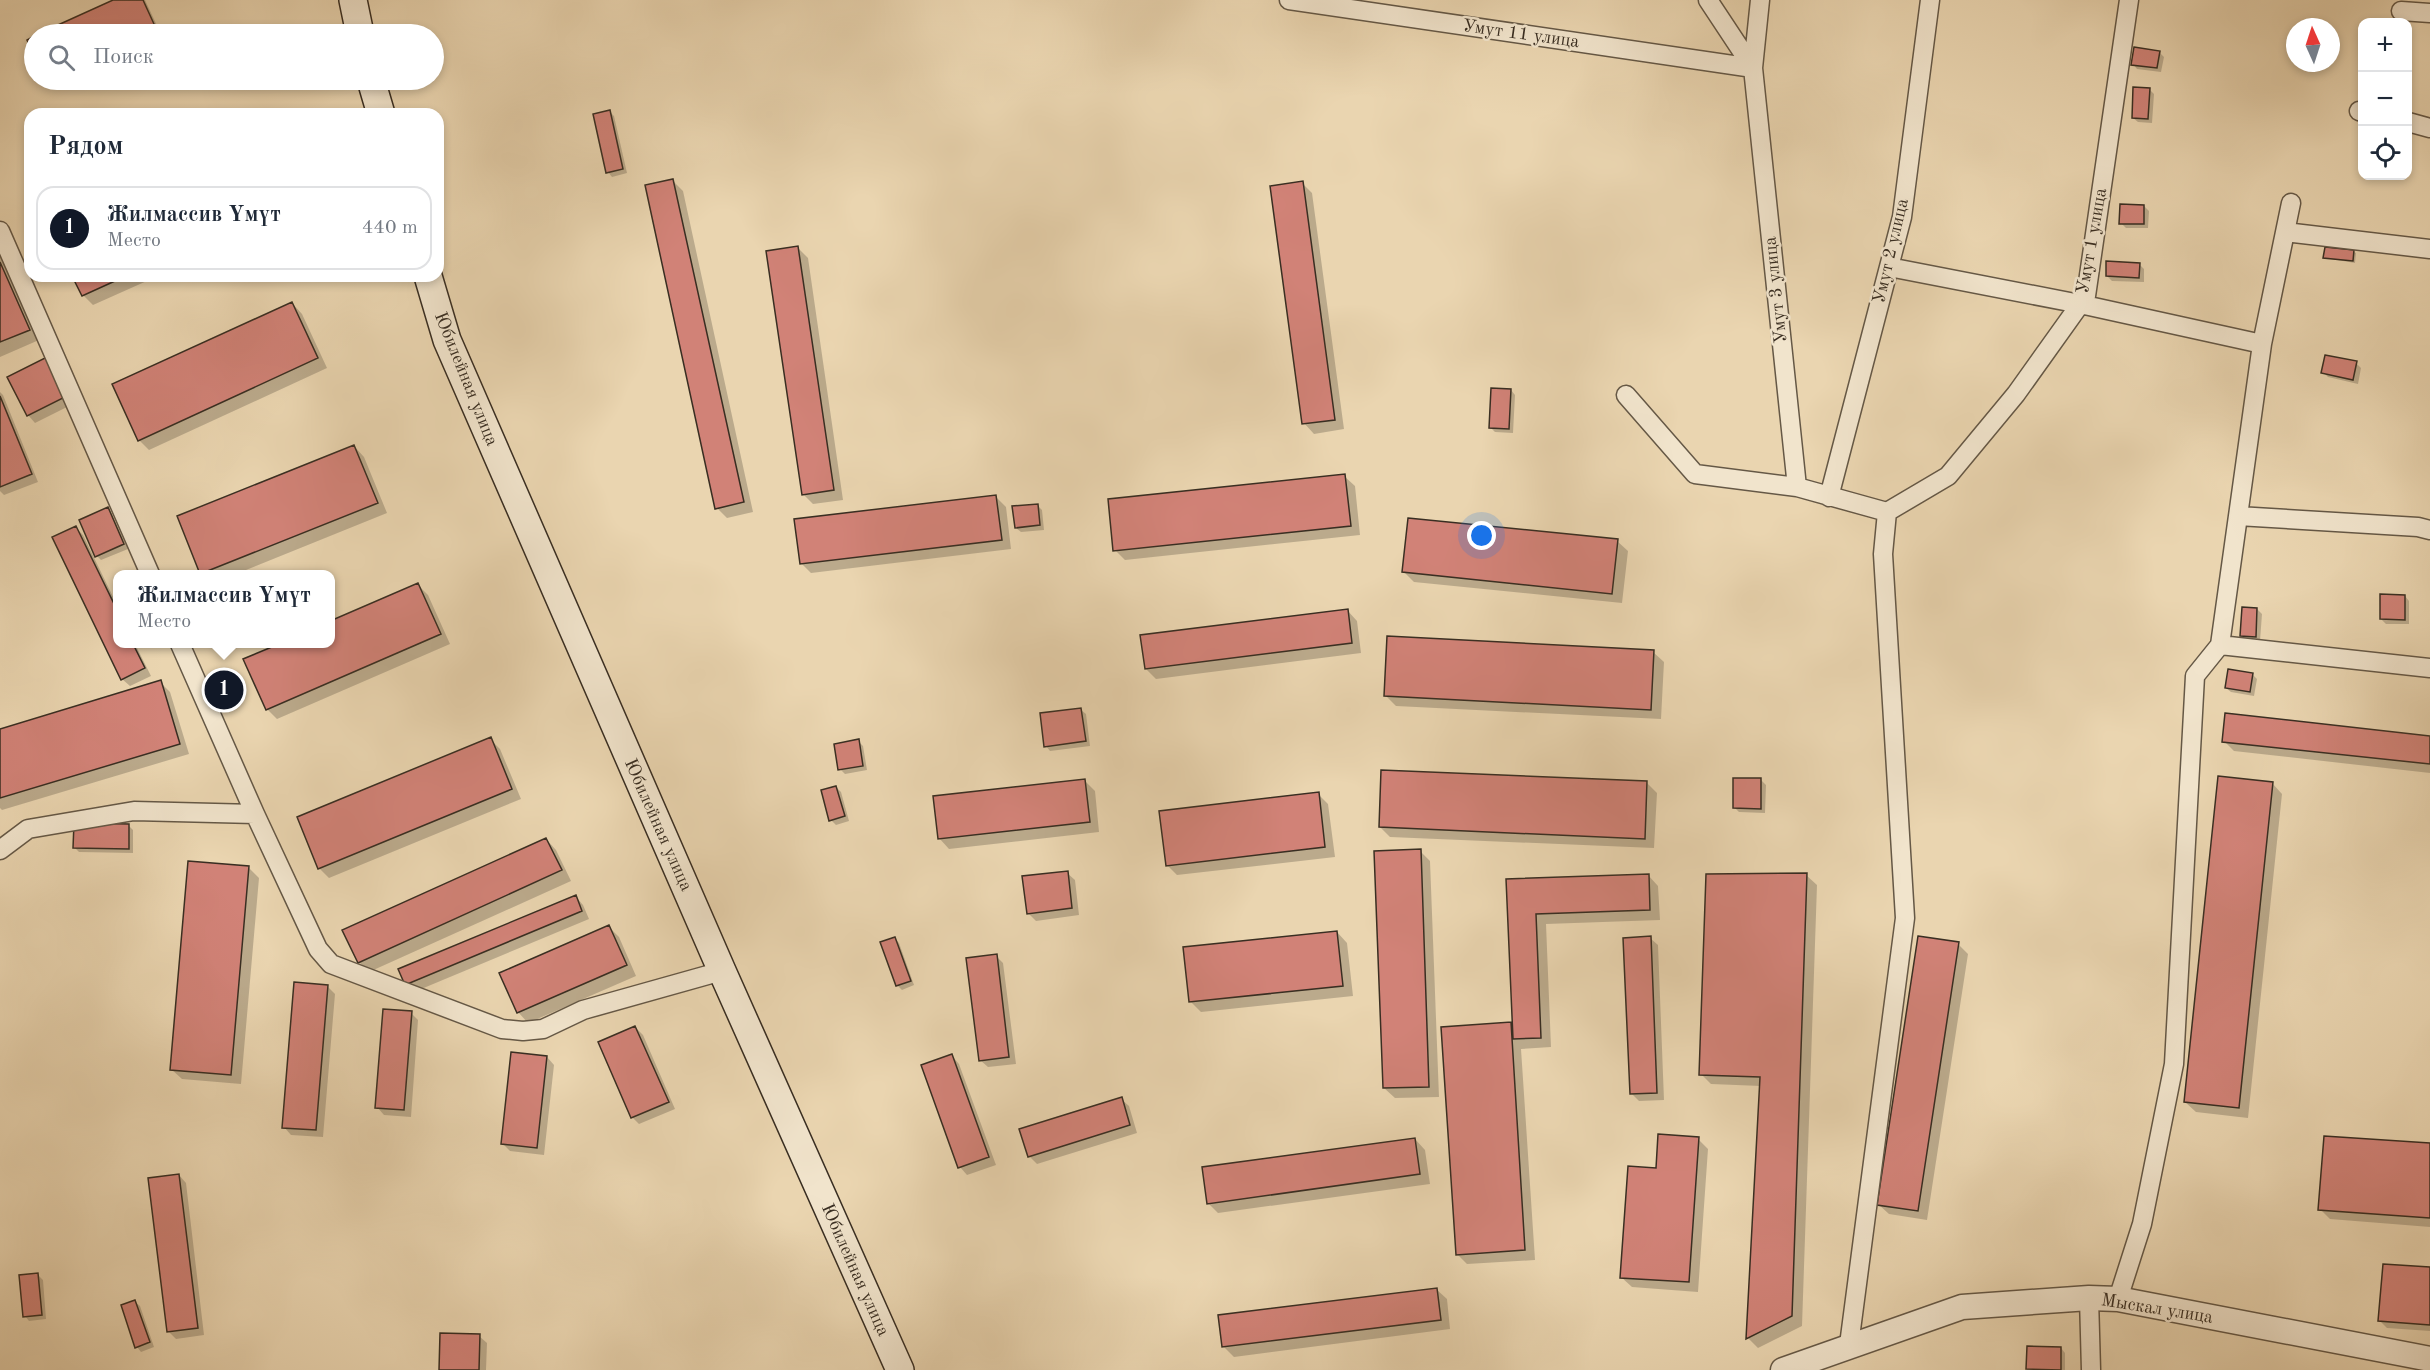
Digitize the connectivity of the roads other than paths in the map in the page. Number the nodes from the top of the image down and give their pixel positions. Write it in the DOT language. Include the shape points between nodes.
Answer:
graph roads {
  1 [pos="353,0"];
  2 [pos="1289,0"];
  3 [pos="1708,0"];
  4 [pos="1760,0"];
  5 [pos="1930,0"];
  6 [pos="2129,0"];
  7 [pos="2401,11"];
  8 [pos="2430,13"];
  9 [pos="358,24"];
  10 [pos="1753,68"];
  11 [pos="374,90"];
  12 [pos="379,108"];
  13 [pos="2412,123"];
  14 [pos="2430,128"];
  15 [pos="2291,203"];
  16 [pos="0,231"];
  17 [pos="2285,232"];
  18 [pos="2430,249"];
  19 [pos="1888,267"];
  20 [pos="430,282"];
  21 [pos="2080,304"];
  22 [pos="2262,344"];
  23 [pos="1626,394"];
  24 [pos="1797,487"];
  25 [pos="1829,497"];
  26 [pos="1887,512"];
  27 [pos="2238,516"];
  28 [pos="2430,530"];
  29 [pos="148,570"];
  30 [pos="2220,645"];
  31 [pos="182,648"];
  32 [pos="2430,668"];
  33 [pos="255,814"];
  34 [pos="0,850"];
  35 [pos="722,970"];
  36 [pos="2089,1298"];
  37 [pos="2118,1299"];
  38 [pos="1849,1345"];
  39 [pos="2430,1359"];
  40 [pos="900,1370"];
  41 [pos="1783,1370"];
  42 [pos="2091,1370"];
  1 -- 9 [label="main road"];
  2 -- 10 [label="street, Умут 11 улица"];
  3 -- 10 [label="street"];
  4 -- 10 [label="street, Умут 3 улица"];
  5 -- 19 [label="street, Умут 2 улица" via="1902,217"];
  6 -- 21 [label="street, Умут 1 улица" via="2086,297"];
  7 -- 8 [label="street"];
  10 -- 24 [label="street, Умут 3 улица"];
  11 -- 12 [label="main road"];
  13 -- 14 [label="street"];
  15 -- 17 [label="street"];
  16 -- 29 [label="street"];
  17 -- 18 [label="street"];
  17 -- 22 [label="street"];
  19 -- 21 [label="street"];
  19 -- 25 [label="street, Умут 2 улица"];
  20 -- 35 [label="main road, Юбилейная улица" via="447,340"];
  21 -- 22 [label="street"];
  21 -- 26 [label="street, Умут 1 улица" via="2016,394 1948,476"];
  22 -- 27 [label="street"];
  23 -- 24 [label="street" via="1695,474"];
  24 -- 25 [label="street"];
  25 -- 26 [label="street"];
  26 -- 38 [label="street" via="1883,554 1905,918"];
  27 -- 28 [label="street"];
  27 -- 30 [label="street"];
  30 -- 32 [label="street"];
  30 -- 37 [label="street" via="2195,676 2174,1064 2142,1224"];
  31 -- 33 [label="street"];
  33 -- 34 [label="street" via="134,811 28,829"];
  33 -- 35 [label="street" via="318,949 331,964 502,1029 543,1029 583,1010"];
  35 -- 40 [label="main road, Юбилейная улица"];
  36 -- 37 [label="street, Мыскал улица"];
  36 -- 38 [label="street, Мыскал улица" via="1962,1307"];
  36 -- 42 [label="street"];
  37 -- 39 [label="street, Мыскал улица"];
  38 -- 41 [label="street, Мыскал улица"];
}
